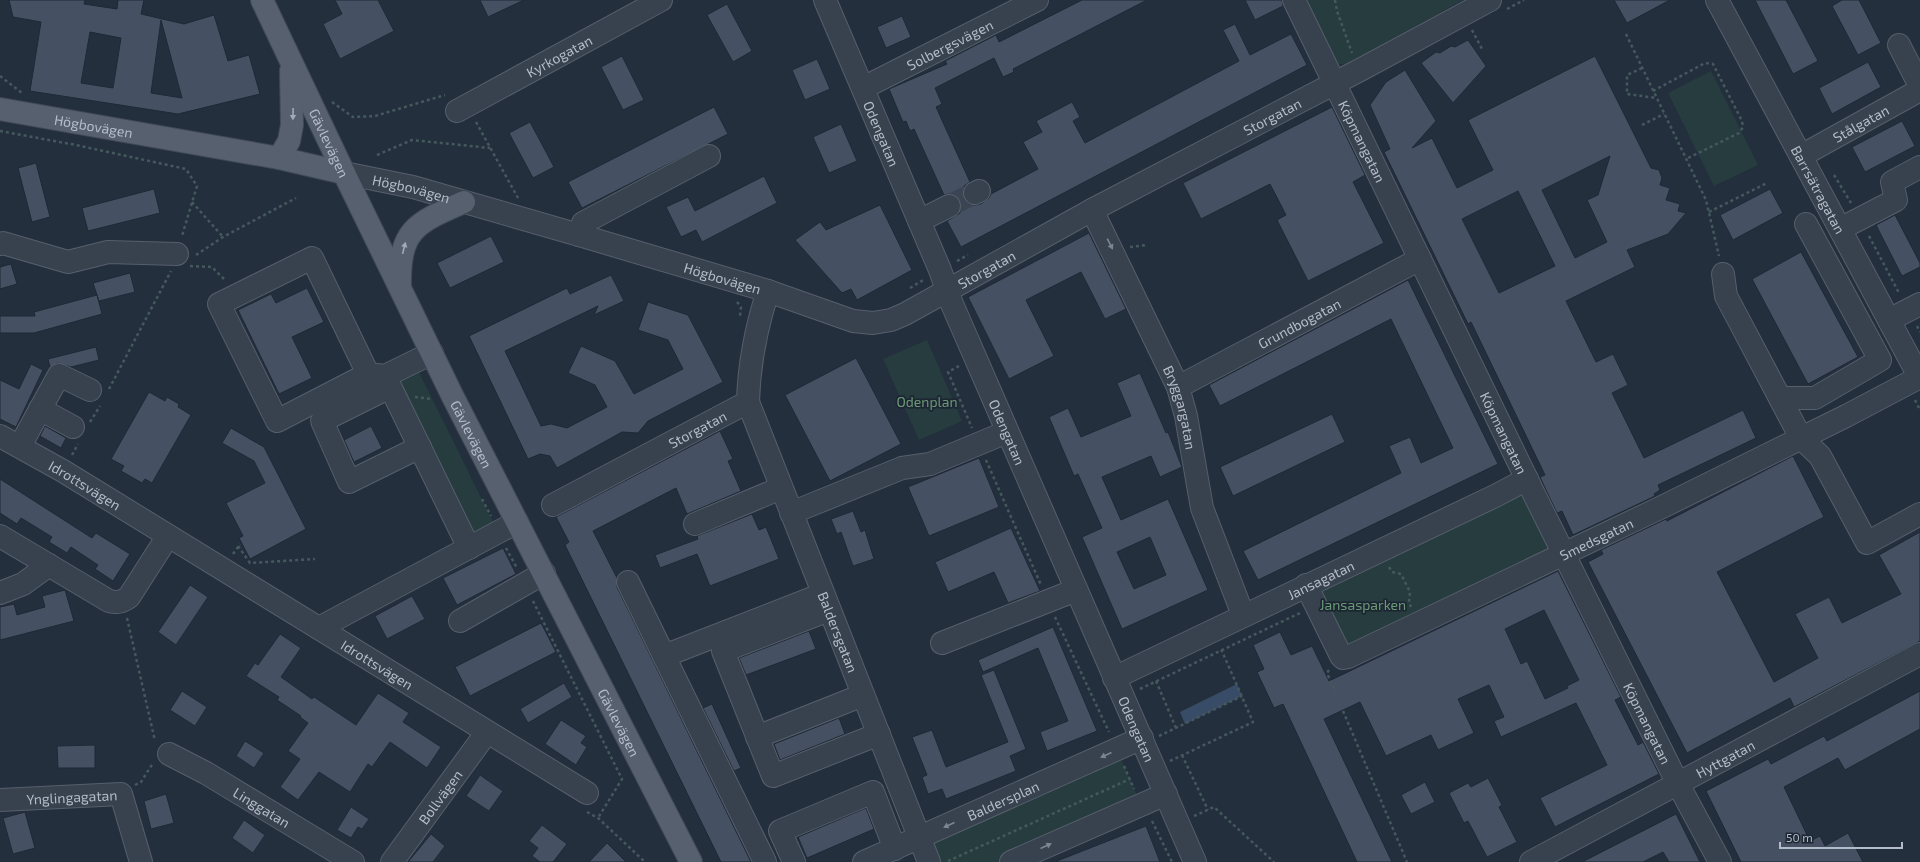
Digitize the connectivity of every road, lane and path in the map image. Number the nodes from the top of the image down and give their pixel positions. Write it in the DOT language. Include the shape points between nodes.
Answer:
graph roads {
  1 [pos="262,0"];
  2 [pos="661,0"];
  3 [pos="825,0"];
  4 [pos="1037,0"];
  5 [pos="1294,0"];
  6 [pos="1335,0"];
  7 [pos="1490,0"];
  8 [pos="1717,0"];
  9 [pos="1471,29"];
  10 [pos="1626,34"];
  11 [pos="1899,45"];
  12 [pos="1482,49"];
  13 [pos="1354,59"];
  14 [pos="291,61"];
  15 [pos="1642,68"];
  16 [pos="0,76"];
  17 [pos="1334,84"];
  18 [pos="1920,86"];
  19 [pos="863,88"];
  20 [pos="1920,90"];
  21 [pos="1653,91"];
  22 [pos="24,94"];
  23 [pos="329,97"];
  24 [pos="1656,98"];
  25 [pos="457,104"];
  26 [pos="0,108"];
  27 [pos="1664,114"];
  28 [pos="1642,125"];
  29 [pos="0,131"];
  30 [pos="490,148"];
  31 [pos="377,155"];
  32 [pos="708,156"];
  33 [pos="1801,156"];
  34 [pos="279,158"];
  35 [pos="1686,159"];
  36 [pos="1920,167"];
  37 [pos="1833,172"];
  38 [pos="344,173"];
  39 [pos="1767,183"];
  40 [pos="296,198"];
  41 [pos="520,200"];
  42 [pos="192,202"];
  43 [pos="464,202"];
  44 [pos="949,206"];
  45 [pos="1092,210"];
  46 [pos="1709,212"];
  47 [pos="1859,219"];
  48 [pos="919,221"];
  49 [pos="1806,224"];
  50 [pos="1840,229"];
  51 [pos="579,235"];
  52 [pos="223,238"];
  53 [pos="0,244"];
  54 [pos="180,259"];
  55 [pos="1420,259"];
  56 [pos="212,267"];
  57 [pos="1723,274"];
  58 [pos="400,287"];
  59 [pos="909,288"];
  60 [pos="768,291"];
  61 [pos="903,292"];
  62 [pos="948,292"];
  63 [pos="736,301"];
  64 [pos="1914,307"];
  65 [pos="1889,320"];
  66 [pos="739,322"];
  67 [pos="1920,332"];
  68 [pos="432,353"];
  69 [pos="1920,377"];
  70 [pos="381,379"];
  71 [pos="1178,387"];
  72 [pos="100,394"];
  73 [pos="1780,398"];
  74 [pos="748,402"];
  75 [pos="40,409"];
  76 [pos="81,430"];
  77 [pos="1008,432"];
  78 [pos="0,436"];
  79 [pos="1801,438"];
  80 [pos="20,446"];
  81 [pos="420,447"];
  82 [pos="63,471"];
  83 [pos="1527,479"];
  84 [pos="781,488"];
  85 [pos="553,505"];
  86 [pos="792,513"];
  87 [pos="1920,514"];
  88 [pos="517,522"];
  89 [pos="695,524"];
  90 [pos="0,536"];
  91 [pos="168,536"];
  92 [pos="240,544"];
  93 [pos="469,548"];
  94 [pos="1564,554"];
  95 [pos="315,560"];
  96 [pos="49,565"];
  97 [pos="1389,567"];
  98 [pos="544,573"];
  99 [pos="628,582"];
  100 [pos="1306,585"];
  101 [pos="1076,590"];
  102 [pos="0,593"];
  103 [pos="123,602"];
  104 [pos="826,602"];
  105 [pos="1412,609"];
  106 [pos="1243,615"];
  107 [pos="460,621"];
  108 [pos="319,628"];
  109 [pos="942,643"];
  110 [pos="1222,650"];
  111 [pos="1920,654"];
  112 [pos="664,656"];
  113 [pos="1114,678"];
  114 [pos="1139,690"];
  115 [pos="863,695"];
  116 [pos="1242,696"];
  117 [pos="1343,711"];
  118 [pos="1176,728"];
  119 [pos="487,732"];
  120 [pos="879,734"];
  121 [pos="757,737"];
  122 [pos="1150,737"];
  123 [pos="162,752"];
  124 [pos="1182,755"];
  125 [pos="1170,761"];
  126 [pos="1130,779"];
  127 [pos="1678,784"];
  128 [pos="587,793"];
  129 [pos="121,794"];
  130 [pos="1166,794"];
  131 [pos="0,800"];
  132 [pos="1208,810"];
  133 [pos="1194,816"];
  134 [pos="919,838"];
  135 [pos="895,849"];
  136 [pos="141,862"];
  137 [pos="353,862"];
  138 [pos="392,862"];
  139 [pos="691,862"];
  140 [pos="765,862"];
  141 [pos="794,862"];
  142 [pos="864,862"];
  143 [pos="929,862"];
  144 [pos="946,862"];
  145 [pos="1011,862"];
  146 [pos="1195,862"];
  147 [pos="1274,862"];
  148 [pos="1407,862"];
  149 [pos="1530,862"];
  150 [pos="1720,862"];
  1 -- 14 [label="main road, Gävlevägen"];
  2 -- 25 [label="street, Kyrkogatan"];
  3 -- 19 [label="street, Odengatan"];
  4 -- 19 [label="street, Solbergsvägen"];
  5 -- 17 [label="street, Köpmangatan"];
  6 -- 13 [label="path" via="1336,12"];
  7 -- 17 [label="street, Storgatan"];
  8 -- 33 [label="street, Barrsätragatan"];
  9 -- 12 [label="path"];
  10 -- 15 [label="path"];
  11 -- 18 [label="street"];
  14 -- 34 [label="main road, one-way" via="292,125 289,141"];
  14 -- 38 [label="main road, Gävlevägen"];
  15 -- 21 [label="path"];
  15 -- 24 [label="path" via="1627,75 1627,94"];
  16 -- 22 [label="path"];
  17 -- 45 [label="street, Storgatan"];
  17 -- 55 [label="street, Köpmangatan"];
  19 -- 48 [label="street, Odengatan"];
  20 -- 33 [label="street, Stålgatan"];
  21 -- 24 [label="path"];
  21 -- 35 [label="path" via="1705,63 1714,64 1742,121 1739,133"];
  23 -- 25 [label="path" via="353,118"];
  24 -- 27 [label="path"];
  25 -- 30 [label="path" via="475,119"];
  26 -- 34 [label="main road, Högbovägen"];
  27 -- 28 [label="path"];
  27 -- 35 [label="path"];
  29 -- 42 [label="path" via="186,169 197,186"];
  30 -- 31 [label="path" via="412,140"];
  30 -- 41 [label="path"];
  32 -- 51 [label="street" via="583,223"];
  33 -- 50 [label="street, Barrsätragatan"];
  34 -- 38 [label="main road, Högbovägen"];
  35 -- 46 [label="path" via="1706,200"];
  36 -- 47 [label="street" via="1892,182 1896,200"];
  37 -- 47 [label="path"];
  38 -- 43 [label="street, Högbovägen" via="413,187"];
  38 -- 58 [label="main road, Gävlevägen"];
  39 -- 46 [label="path"];
  40 -- 52 [label="path"];
  42 -- 52 [label="path"];
  42 -- 54 [label="path"];
  43 -- 51 [label="street, Högbovägen"];
  58 -- 43 [label="main road, one-way" via="402,253 413,229"];
  44 -- 48 [label="street"];
  45 -- 62 [label="street, Storgatan"];
  45 -- 71 [label="street, Bryggargatan, one-way"];
  46 -- 57 [label="path"];
  47 -- 50 [label="street"];
  47 -- 64 [label="path"];
  48 -- 62 [label="street, Odengatan"];
  49 -- 73 [label="street" via="1880,360 1815,398"];
  50 -- 65 [label="street, Barrsätragatan"];
  51 -- 60 [label="street, Högbovägen"];
  52 -- 54 [label="path"];
  53 -- 54 [label="street" via="68,262 108,252"];
  54 -- 56 [label="path"];
  54 -- 72 [label="path"];
  55 -- 71 [label="street, Grundbogatan"];
  55 -- 83 [label="street, Köpmangatan"];
  57 -- 73 [label="street" via="1726,296"];
  58 -- 68 [label="main road, Gävlevägen"];
  59 -- 61 [label="path"];
  60 -- 62 [label="street, Storgatan" via="853,321 868,323 891,320"];
  60 -- 74 [label="street" via="753,345"];
  62 -- 77 [label="street, Odengatan"];
  63 -- 66 [label="path" via="741,307"];
  64 -- 65 [label="street"];
  64 -- 67 [label="path"];
  65 -- 69 [label="street, Barrsätragatan"];
  68 -- 70 [label="street"];
  68 -- 88 [label="main road, Gävlevägen"];
  69 -- 79 [label="street, Smedsgatan"];
  70 -- 70 [label="street" via="312,258 219,304 276,421"];
  70 -- 81 [label="street"];
  70 -- 81 [label="street" via="322,421 349,482"];
  71 -- 106 [label="street, Bryggargatan" via="1186,416 1202,508"];
  72 -- 75 [label="street" via="59,375"];
  72 -- 76 [label="path"];
  73 -- 79 [label="street"];
  74 -- 84 [label="street, Baldersgatan"];
  74 -- 85 [label="street, Storgatan"];
  75 -- 76 [label="street"];
  75 -- 80 [label="street"];
  76 -- 82 [label="path"];
  77 -- 86 [label="street" via="930,464 902,468"];
  77 -- 101 [label="street, Odengatan"];
  78 -- 80 [label="street, Idrottsvägen"];
  79 -- 87 [label="street" via="1820,456 1867,543"];
  79 -- 94 [label="street, Smedsgatan"];
  80 -- 82 [label="street, Idrottsvägen"];
  81 -- 93 [label="street"];
  82 -- 91 [label="street, Idrottsvägen"];
  83 -- 94 [label="street, Köpmangatan"];
  83 -- 100 [label="street, Jansagatan"];
  84 -- 86 [label="street, Baldersgatan"];
  84 -- 89 [label="street"];
  86 -- 104 [label="street, Baldersgatan"];
  88 -- 93 [label="street"];
  88 -- 98 [label="main road, Gävlevägen"];
  90 -- 96 [label="street"];
  91 -- 103 [label="street" via="129,597"];
  91 -- 108 [label="street, Idrottsvägen"];
  92 -- 95 [label="path" via="238,546 250,563"];
  93 -- 108 [label="street"];
  94 -- 100 [label="street, Smedsgatan" via="1343,658"];
  94 -- 127 [label="street, Köpmangatan"];
  96 -- 102 [label="street" via="23,584"];
  96 -- 103 [label="street" via="109,601"];
  97 -- 105 [label="path" via="1392,572 1401,574 1410,592 1409,602"];
  98 -- 107 [label="street"];
  98 -- 139 [label="main road, Gävlevägen"];
  99 -- 112 [label="street"];
  100 -- 106 [label="street, Jansagatan"];
  101 -- 109 [label="street"];
  101 -- 113 [label="street, Odengatan"];
  103 -- 123 [label="path" via="154,733"];
  104 -- 112 [label="street"];
  104 -- 115 [label="street, Baldersgatan"];
  104 -- 121 [label="street" via="723,651"];
  106 -- 113 [label="street, Jansagatan"];
  108 -- 119 [label="street, Idrottsvägen"];
  110 -- 116 [label="path"];
  111 -- 127 [label="street, Hyttgatan"];
  112 -- 140 [label="street"];
  113 -- 122 [label="street, Odengatan"];
  114 -- 118 [label="path" via="1156,682"];
  115 -- 120 [label="street, Baldersgatan"];
  115 -- 121 [label="street"];
  116 -- 118 [label="path"];
  116 -- 124 [label="path" via="1253,722"];
  117 -- 148 [label="path"];
  118 -- 122 [label="path"];
  119 -- 128 [label="street, Idrottsvägen"];
  119 -- 138 [label="street, Bollvägen"];
  120 -- 121 [label="street" via="772,776"];
  120 -- 134 [label="street, Baldersgatan"];
  122 -- 130 [label="street, Odengatan"];
  122 -- 134 [label="street, Baldersplan, one-way"];
  123 -- 129 [label="path" via="141,782"];
  123 -- 137 [label="street, Linggatan" via="206,773"];
  124 -- 125 [label="path"];
  124 -- 132 [label="path"];
  126 -- 144 [label="path"];
  127 -- 149 [label="street, Hyttgatan"];
  127 -- 150 [label="street, Köpmangatan"];
  129 -- 131 [label="street, Ynglingagatan"];
  129 -- 136 [label="street, Ynglingagatan"];
  145 -- 130 [label="street, one-way"];
  130 -- 146 [label="street, Odengatan"];
  132 -- 133 [label="path"];
  132 -- 147 [label="path" via="1214,807"];
  134 -- 135 [label="street, Baldersplan"];
  134 -- 143 [label="street, Baldersgatan"];
  135 -- 141 [label="street" via="873,792 780,831"];
  135 -- 142 [label="street, Baldersplan"];
}
